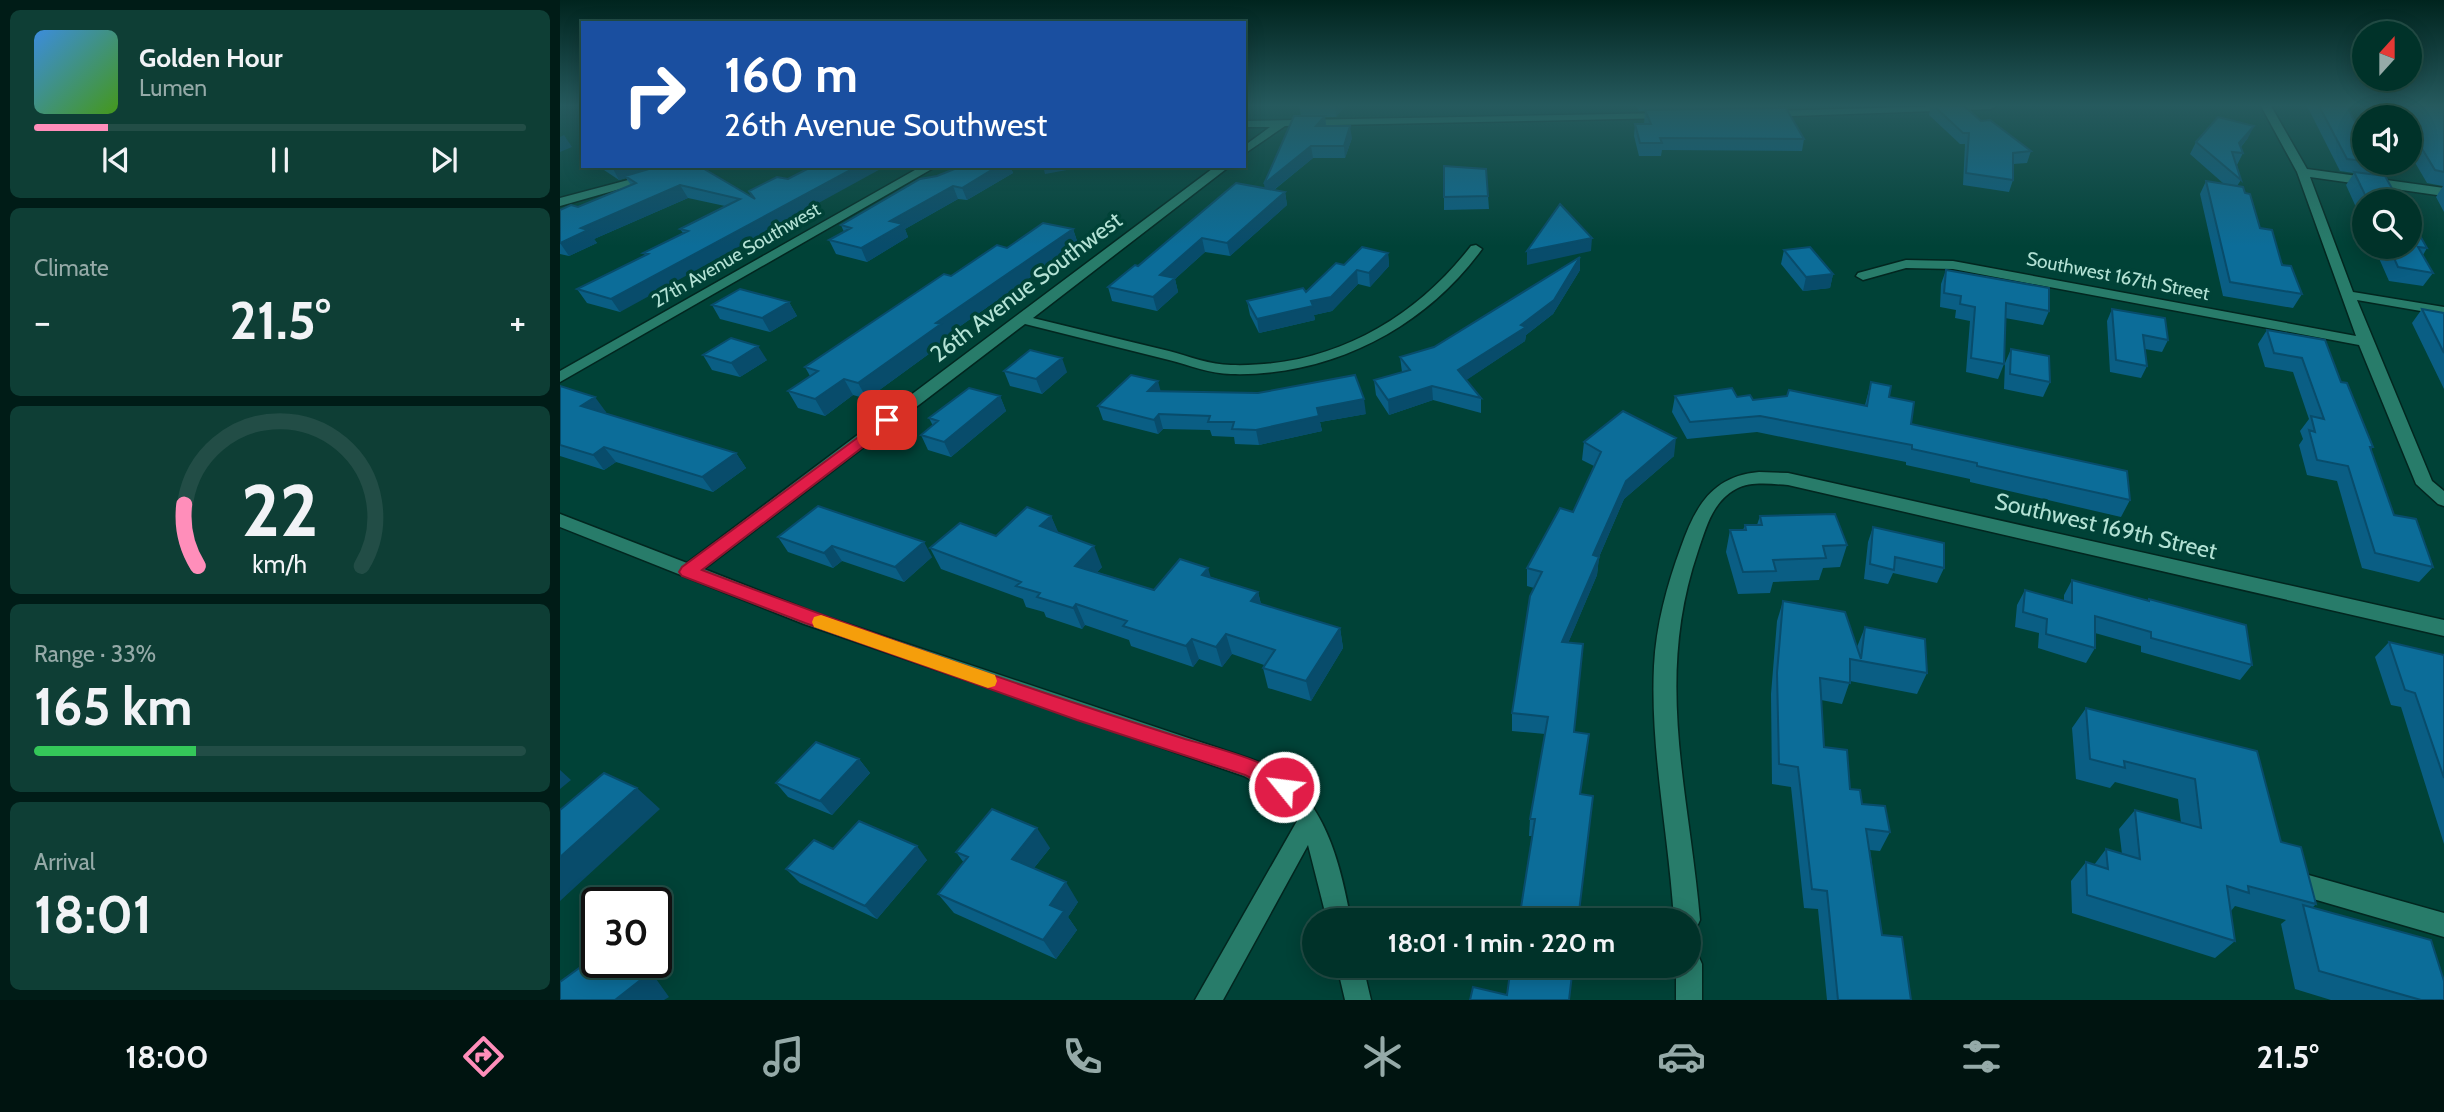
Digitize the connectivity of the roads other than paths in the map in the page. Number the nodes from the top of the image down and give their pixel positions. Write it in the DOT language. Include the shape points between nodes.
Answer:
graph roads {
  1 [pos="2293,153"];
  2 [pos="688,168"];
  3 [pos="927,168"];
  4 [pos="1221,168"];
  5 [pos="2304,172"];
  6 [pos="2444,192"];
  7 [pos="560,202"];
  8 [pos="1476,249"];
  9 [pos="1863,276"];
  10 [pos="2349,295"];
  11 [pos="2444,311"];
  12 [pos="1021,319"];
  13 [pos="2365,342"];
  14 [pos="560,377"];
  15 [pos="2444,500"];
  16 [pos="560,520"];
  17 [pos="688,572"];
  18 [pos="2444,628"];
  19 [pos="1309,822"];
  20 [pos="2305,886"];
  21 [pos="1336,908"];
  22 [pos="1686,908"];
  23 [pos="2444,925"];
  24 [pos="1353,978"];
  25 [pos="1689,978"];
  26 [pos="1208,1000"];
  27 [pos="1358,1000"];
  28 [pos="1689,1000"];
  1 -- 5 [label="street"];
  2 -- 7 [label="street"];
  3 -- 14 [label="street, 27th Avenue Southwest"];
  4 -- 12 [label="street, 26th Avenue Southwest"];
  5 -- 6 [label="street"];
  5 -- 10 [label="street"];
  8 -- 12 [label="street" via="1453,279 1410,317 1344,352 1305,363 1229,370"];
  9 -- 13 [label="street, Southwest 167th Street" via="1906,264 1953,265"];
  10 -- 11 [label="street"];
  10 -- 13 [label="street"];
  12 -- 17 [label="street, 26th Avenue Southwest"];
  13 -- 15 [label="street" via="2425,484"];
  16 -- 17 [label="street"];
  17 -- 19 [label="street" via="811,619 1251,769 1284,787"];
  18 -- 22 [label="street, Southwest 169th Street" via="1788,479 1757,477 1732,483 1715,495 1702,515 1681,572 1669,627 1664,679 1668,754"];
  19 -- 21 [label="street" via="1320,844"];
  19 -- 26 [label="street"];
  20 -- 23 [label="street"];
  24 -- 27 [label="street"];
  25 -- 28 [label="street"];
}
